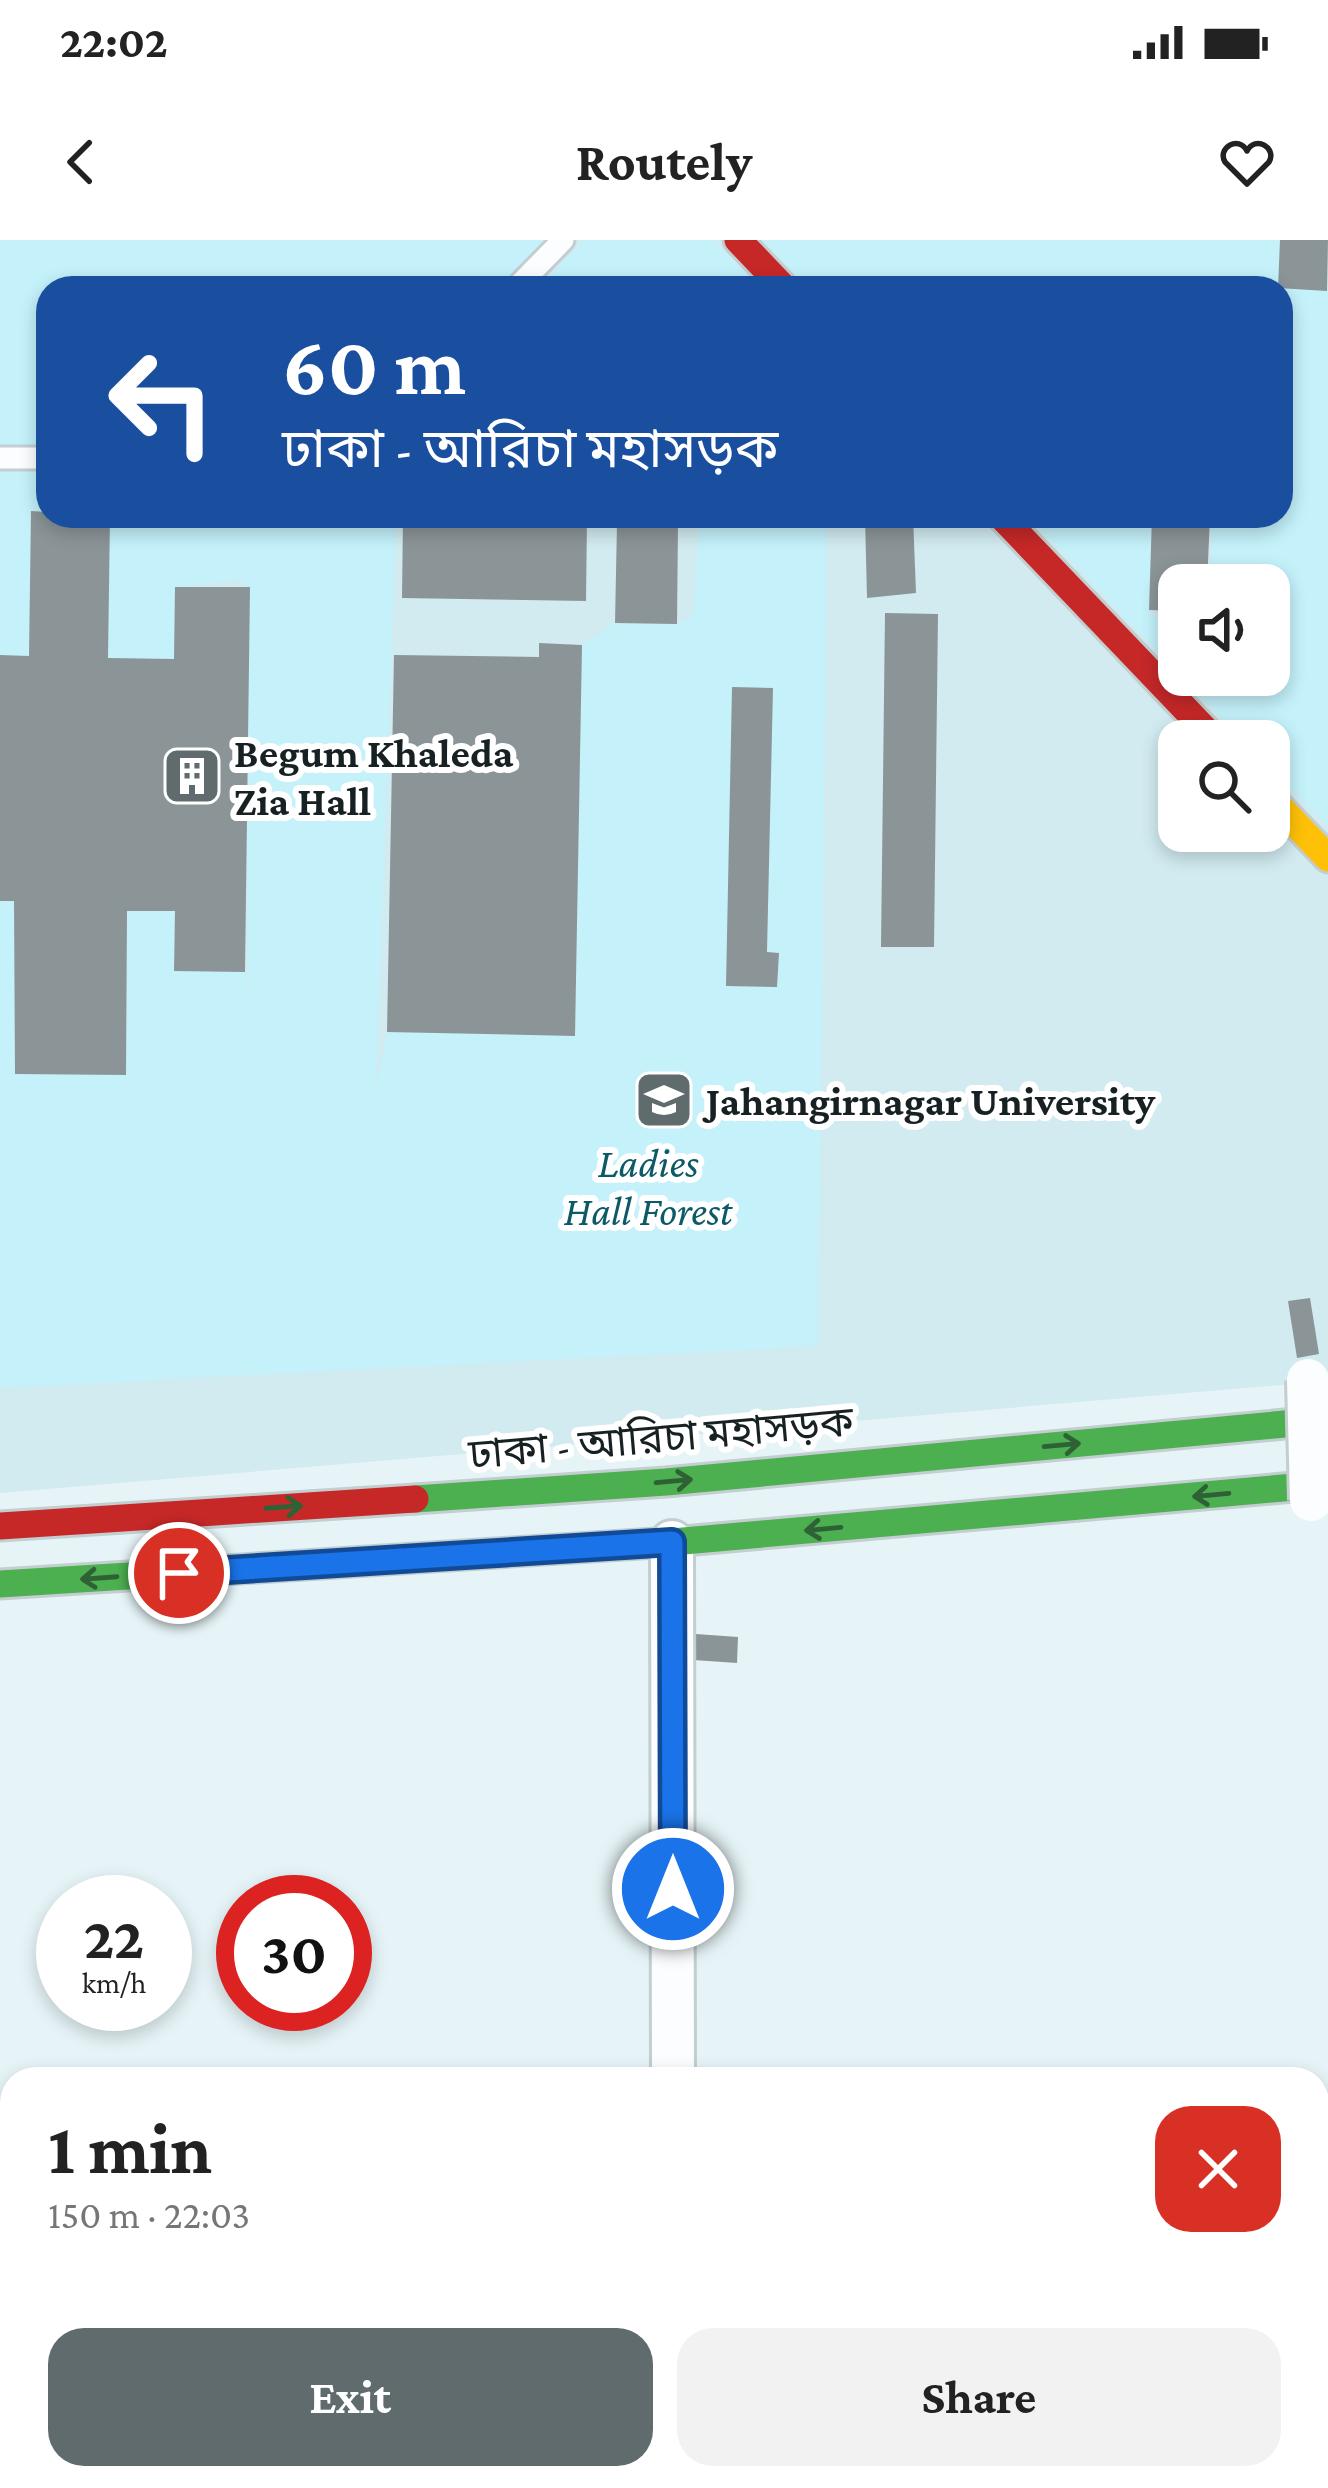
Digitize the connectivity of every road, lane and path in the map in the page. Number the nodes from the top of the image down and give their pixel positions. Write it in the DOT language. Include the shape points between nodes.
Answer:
graph roads {
  1 [pos="563,240"];
  2 [pos="738,240"];
  3 [pos="528,276"];
  4 [pos="772,276"];
  5 [pos="0,458"];
  6 [pos="36,458"];
  7 [pos="1012,528"];
  8 [pos="1196,720"];
  9 [pos="1290,818"];
  10 [pos="1328,858"];
  11 [pos="1308,1380"];
  12 [pos="1328,1420"];
  13 [pos="1319,1492"];
  14 [pos="0,1526"];
  15 [pos="672,1542"];
  16 [pos="0,1584"];
  17 [pos="673,2067"];
  1 -- 3 [label="lane"];
  2 -- 4 [label="main road"];
  5 -- 6 [label="lane"];
  7 -- 8 [label="main road"];
  9 -- 10 [label="main road"];
  11 -- 13 [label="street, bridge"];
  14 -- 12 [label="main road, ঢাকা - আরিচা মহাসড়ক, one-way" via="666,1482"];
  13 -- 15 [label="main road, one-way"];
  15 -- 16 [label="main road, one-way"];
  15 -- 17 [label="street"];
}
